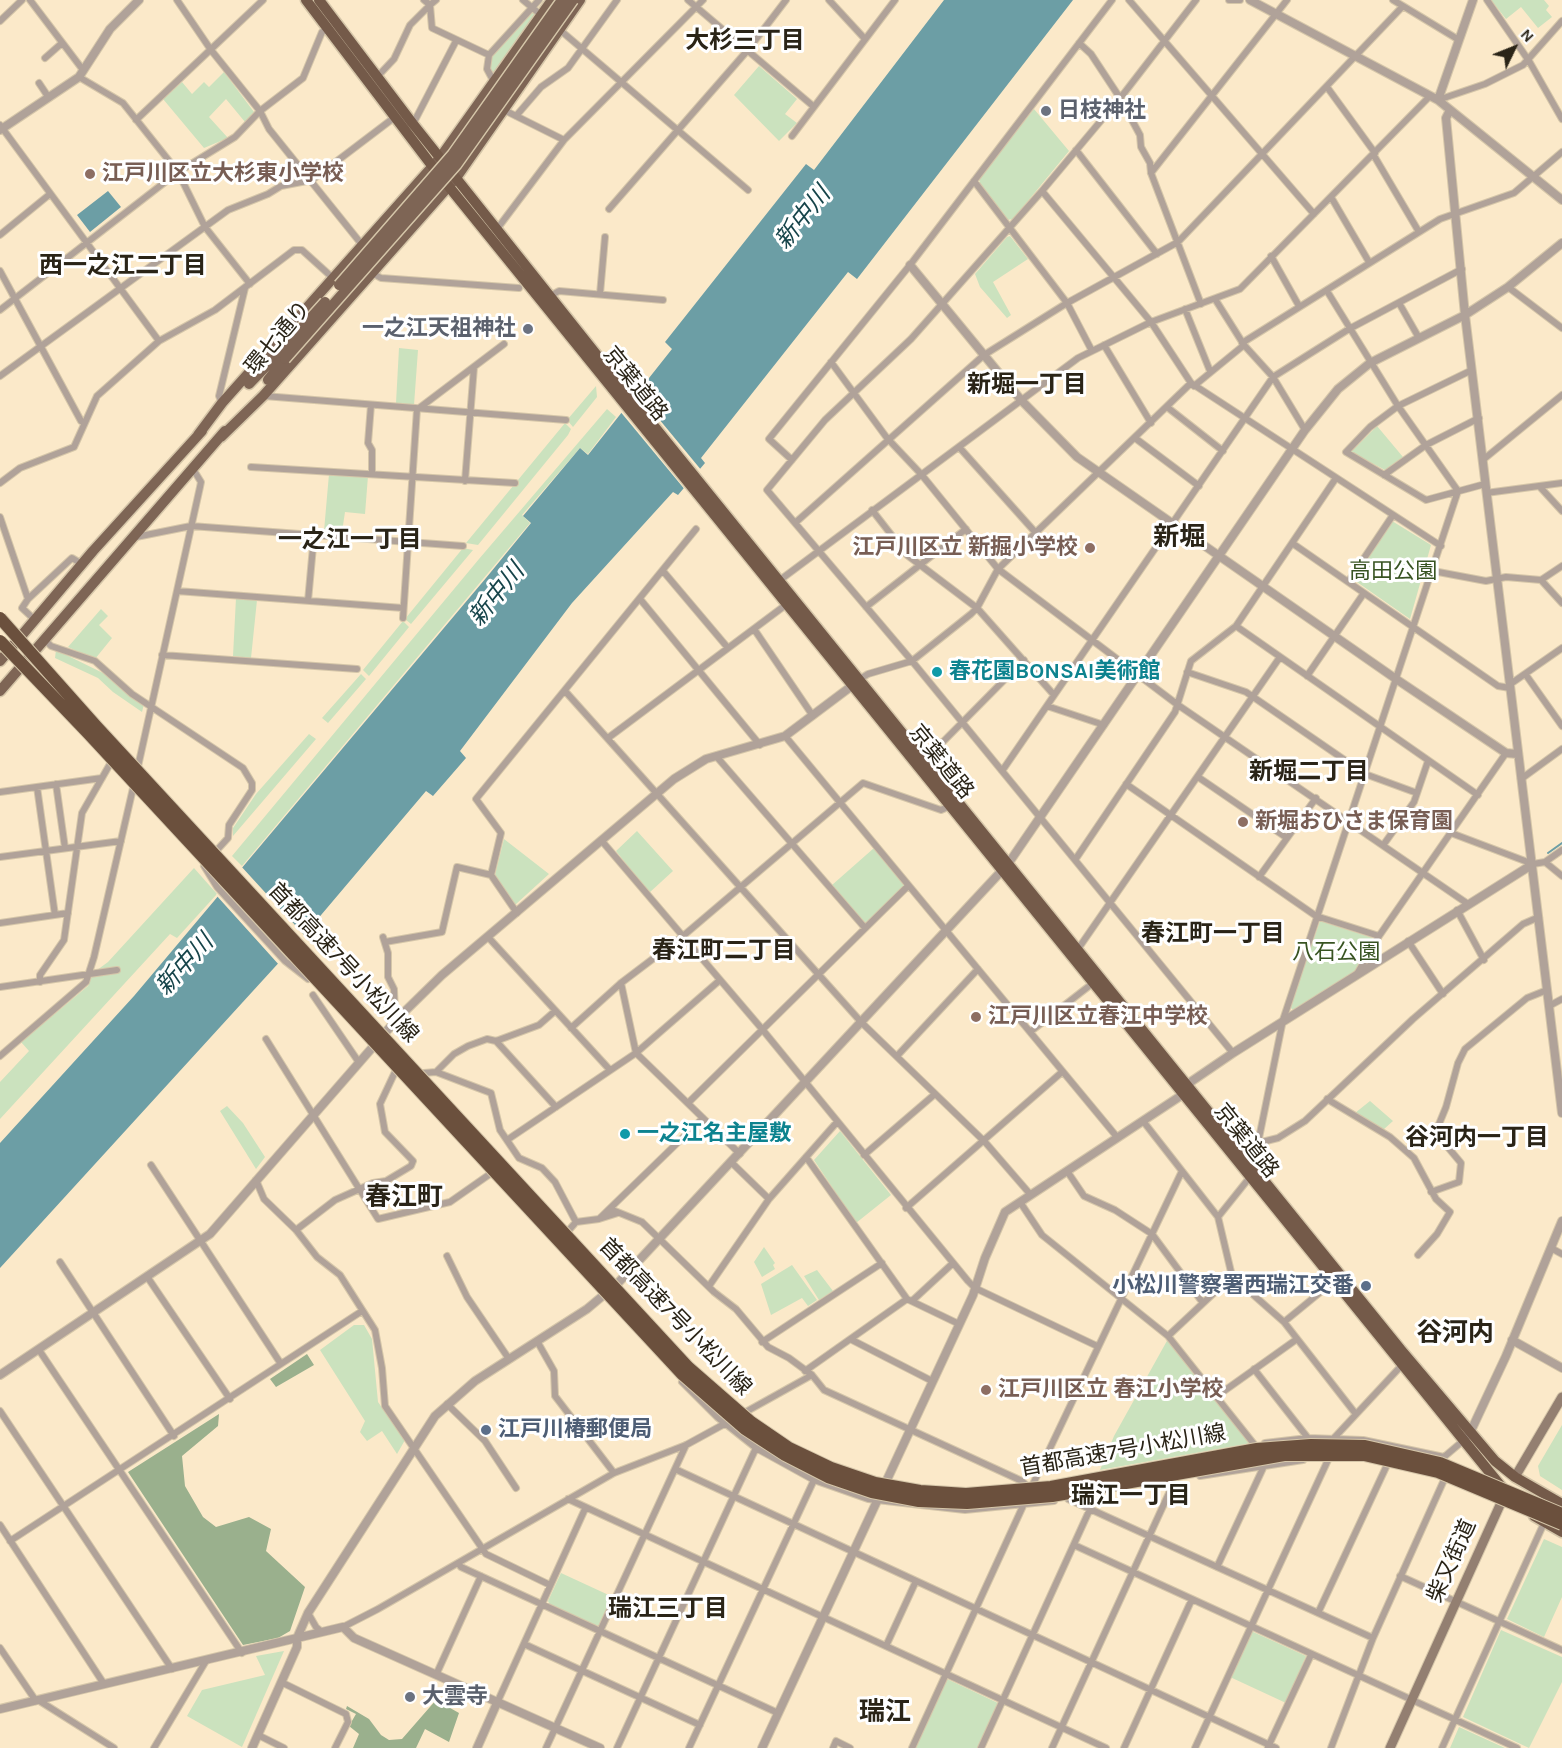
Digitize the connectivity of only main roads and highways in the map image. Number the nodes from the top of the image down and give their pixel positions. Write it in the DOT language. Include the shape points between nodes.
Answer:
graph roads {
  1 [pos="306,0"];
  2 [pos="552,0"];
  3 [pos="562,0"];
  4 [pos="573,0"];
  5 [pos="580,0"];
  6 [pos="323,2"];
  7 [pos="436,163"];
  8 [pos="452,182"];
  9 [pos="282,356"];
  10 [pos="614,382"];
  11 [pos="198,435"];
  12 [pos="221,436"];
  13 [pos="703,492"];
  14 [pos="0,618"];
  15 [pos="0,641"];
  16 [pos="2,654"];
  17 [pos="857,682"];
  18 [pos="0,691"];
  19 [pos="1005,867"];
  20 [pos="1185,1089"];
  21 [pos="1562,1396"];
  22 [pos="1467,1437"];
  23 [pos="1515,1477"];
  24 [pos="1506,1492"];
  25 [pos="1562,1504"];
  26 [pos="1562,1514"];
  27 [pos="1562,1524"];
  28 [pos="1562,1532"];
  29 [pos="1390,1748"];
  1 -- 7 [label="highway, 京葉道路" via="395,117"];
  2 -- 7 [label="main road" via="537,12 494,82"];
  3 -- 9 [label="main road, 環七通り, bridge" via="442,168"];
  4 -- 9 [label="main road, 環七通り, bridge" via="456,165"];
  5 -- 8 [label="main road"];
  6 -- 7 [label="highway, 京葉道路" via="413,124"];
  7 -- 8 [label="highway, 京葉道路"];
  7 -- 11 [label="main road" via="222,403"];
  8 -- 10 [label="highway, 京葉道路"];
  8 -- 10 [label="highway, 京葉道路" via="497,229"];
  8 -- 12 [label="main road" via="263,396"];
  9 -- 11 [label="main road, 環七通り"];
  9 -- 12 [label="main road, 環七通り"];
  10 -- 13 [label="highway, 京葉道路"];
  11 -- 16 [label="main road, 環七通り"];
  12 -- 18 [label="main road, 環七通り"];
  13 -- 17 [label="highway, 京葉道路" via="780,580"];
  13 -- 17 [label="highway, 京葉道路" via="787,603"];
  14 -- 26 [label="highway, 首都高速7号小松川線, bridge" via="682,1360 730,1405 789,1448 875,1483 966,1494 1060,1485 1257,1449 1365,1446 1440,1462"];
  15 -- 27 [label="highway, 首都高速7号小松川線, bridge" via="676,1367 745,1429 785,1455 828,1477 872,1491 919,1500 967,1503 1052,1496 1276,1456 1364,1455 1438,1472"];
  17 -- 19 [label="highway, 京葉道路" via="925,760"];
  17 -- 19 [label="highway, 京葉道路" via="950,806"];
  19 -- 20 [label="highway, 京葉道路" via="1093,983"];
  19 -- 20 [label="highway, 京葉道路" via="1078,949"];
  20 -- 22 [label="highway, 京葉道路" via="1244,1153"];
  20 -- 22 [label="highway, 京葉道路" via="1250,1177 1402,1365"];
  21 -- 23 [label="main road, 柴又街道"];
  22 -- 23 [label="highway, 京葉道路"];
  22 -- 24 [label="highway, 京葉道路"];
  23 -- 24 [label="main road, 柴又街道"];
  23 -- 25 [label="highway, 京葉道路"];
  24 -- 28 [label="highway, 京葉道路" via="1544,1523"];
  24 -- 29 [label="main road, 柴又街道"];
}
